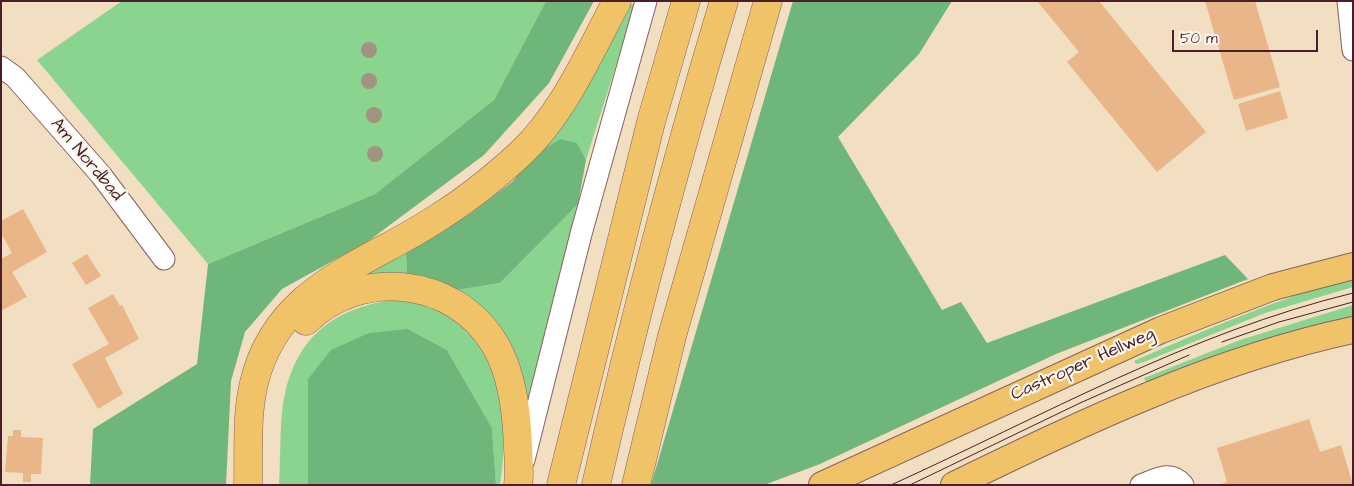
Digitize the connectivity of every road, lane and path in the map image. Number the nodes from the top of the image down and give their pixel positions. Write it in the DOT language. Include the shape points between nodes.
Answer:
graph roads {
  1 [pos="617,1"];
  2 [pos="646,1"];
  3 [pos="686,1"];
  4 [pos="724,1"];
  5 [pos="768,1"];
  6 [pos="1348,1"];
  7 [pos="1353,50"];
  8 [pos="1,68"];
  9 [pos="164,259"];
  10 [pos="1353,266"];
  11 [pos="1353,330"];
  12 [pos="519,480"];
  13 [pos="246,485"];
  14 [pos="265,485"];
  15 [pos="561,485"];
  16 [pos="596,485"];
  17 [pos="636,485"];
  18 [pos="822,485"];
  19 [pos="954,485"];
  20 [pos="1142,485"];
  21 [pos="1183,485"];
  1 -- 13 [label="highway" via="584,66 555,112 521,153 439,218 346,269 307,296 274,332 254,383"];
  2 -- 12 [label="street" via="581,234"];
  3 -- 15 [label="highway" via="651,122"];
  4 -- 16 [label="highway" via="686,129 619,382"];
  5 -- 17 [label="highway" via="674,326"];
  6 -- 7 [label="street"];
  8 -- 9 [label="street, Am Nordbad" via="15,77 101,175"];
  10 -- 18 [label="main road, Castroper Hellweg" via="1273,287 1161,330"];
  11 -- 19 [label="main road" via="1258,355 1130,402"];
  12 -- 14 [label="highway" via="516,411 494,342 466,310 431,292 398,285 377,286 336,299 316,312 294,336 274,372 268,402"];
  20 -- 21 [label="street" via="1166,475"];
}
